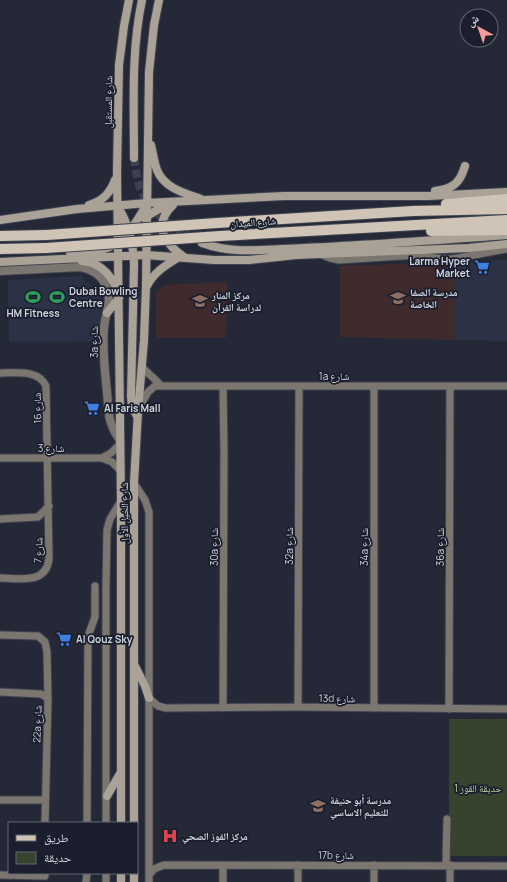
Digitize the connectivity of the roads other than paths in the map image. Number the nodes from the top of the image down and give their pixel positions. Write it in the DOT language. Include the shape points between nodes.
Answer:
graph roads {
  1 [pos="129,0"];
  2 [pos="142,0"];
  3 [pos="159,0"];
  4 [pos="148,132"];
  5 [pos="134,158"];
  6 [pos="465,166"];
  7 [pos="117,173"];
  8 [pos="507,192"];
  9 [pos="428,196"];
  10 [pos="507,199"];
  11 [pos="205,200"];
  12 [pos="177,201"];
  13 [pos="147,203"];
  14 [pos="120,205"];
  15 [pos="77,209"];
  16 [pos="507,209"];
  17 [pos="413,211"];
  18 [pos="147,215"];
  19 [pos="0,220"];
  20 [pos="507,220"];
  21 [pos="384,227"];
  22 [pos="131,230"];
  23 [pos="507,230"];
  24 [pos="507,235"];
  25 [pos="0,236"];
  26 [pos="118,242"];
  27 [pos="202,243"];
  28 [pos="507,244"];
  29 [pos="0,249"];
  30 [pos="507,249"];
  31 [pos="134,255"];
  32 [pos="146,255"];
  33 [pos="322,255"];
  34 [pos="118,256"];
  35 [pos="182,257"];
  36 [pos="57,259"];
  37 [pos="0,262"];
  38 [pos="0,271"];
  39 [pos="146,286"];
  40 [pos="118,295"];
  41 [pos="107,313"];
  42 [pos="142,367"];
  43 [pos="0,373"];
  44 [pos="161,386"];
  45 [pos="223,386"];
  46 [pos="299,386"];
  47 [pos="374,386"];
  48 [pos="450,386"];
  49 [pos="507,386"];
  50 [pos="138,414"];
  51 [pos="119,442"];
  52 [pos="0,458"];
  53 [pos="47,458"];
  54 [pos="102,458"];
  55 [pos="120,470"];
  56 [pos="134,483"];
  57 [pos="121,501"];
  58 [pos="49,506"];
  59 [pos="0,519"];
  60 [pos="0,578"];
  61 [pos="95,586"];
  62 [pos="0,635"];
  63 [pos="134,665"];
  64 [pos="0,692"];
  65 [pos="149,698"];
  66 [pos="48,700"];
  67 [pos="298,707"];
  68 [pos="166,708"];
  69 [pos="223,708"];
  70 [pos="374,708"];
  71 [pos="449,709"];
  72 [pos="507,709"];
  73 [pos="149,716"];
  74 [pos="122,770"];
  75 [pos="107,796"];
  76 [pos="0,800"];
  77 [pos="45,800"];
  78 [pos="447,819"];
  79 [pos="45,822"];
  80 [pos="87,822"];
  81 [pos="106,822"];
  82 [pos="121,822"];
  83 [pos="134,822"];
  84 [pos="149,854"];
  85 [pos="164,865"];
  86 [pos="223,865"];
  87 [pos="298,865"];
  88 [pos="374,865"];
  89 [pos="448,865"];
  90 [pos="507,866"];
  91 [pos="0,875"];
  92 [pos="45,877"];
  93 [pos="149,879"];
  94 [pos="223,882"];
  95 [pos="298,882"];
  96 [pos="374,882"];
  97 [pos="450,882"];
  1 -- 7 [label="main road, شارع المستقبل" via="119,65"];
  2 -- 5 [label="main road" via="134,62"];
  3 -- 4 [label="main road" via="150,56"];
  4 -- 11 [label="main road" via="157,169 166,183 177,190"];
  4 -- 13 [label="main road"];
  6 -- 9 [label="main road" via="454,185"];
  7 -- 14 [label="main road, شارع المستقبل"];
  7 -- 15 [label="main road" via="111,189 103,199"];
  8 -- 9 [label="main road"];
  9 -- 11 [label="main road" via="284,196"];
  10 -- 17 [label="main road" via="423,207"];
  11 -- 12 [label="main road"];
  12 -- 13 [label="main road"];
  12 -- 18 [label="main road"];
  12 -- 35 [label="main road" via="166,214 163,231 166,241"];
  13 -- 14 [label="main road"];
  13 -- 18 [label="main road, شارع الخيل الأول"];
  13 -- 22 [label="main road"];
  14 -- 15 [label="main road"];
  14 -- 22 [label="main road"];
  14 -- 26 [label="main road, شارع الخيل الأول"];
  15 -- 19 [label="main road"];
  16 -- 17 [label="main road, شارع الميدان"];
  17 -- 25 [label="main road, شارع الميدان, bridge"];
  18 -- 22 [label="main road"];
  18 -- 32 [label="main road, شارع الخيل الأول"];
  20 -- 21 [label="main road, شارع الميدان"];
  21 -- 23 [label="main road" via="394,231"];
  21 -- 29 [label="main road, شارع الميدان, bridge"];
  22 -- 26 [label="main road"];
  22 -- 31 [label="main road"];
  22 -- 32 [label="main road"];
  22 -- 34 [label="main road"];
  24 -- 27 [label="main road" via="329,247 239,250 221,249"];
  26 -- 34 [label="main road, شارع الخيل الأول"];
  26 -- 36 [label="main road" via="112,247 66,254"];
  28 -- 33 [label="main road"];
  30 -- 33 [label="street" via="447,260 417,255 339,260"];
  31 -- 32 [label="main road"];
  31 -- 34 [label="main road"];
  31 -- 50 [label="main road" via="131,396 132,407"];
  32 -- 35 [label="main road"];
  32 -- 39 [label="main road, شارع الخيل الأول"];
  33 -- 35 [label="main road" via="249,260"];
  34 -- 36 [label="main road"];
  34 -- 40 [label="main road, شارع الخيل الأول"];
  35 -- 39 [label="main road" via="161,268"];
  36 -- 37 [label="main road"];
  36 -- 40 [label="main road" via="85,261 97,265 108,273"];
  38 -- 41 [label="street, 3a شارع" via="80,267 89,269 102,278 107,288"];
  39 -- 42 [label="main road, شارع الخيل الأول"];
  40 -- 41 [label="main road"];
  40 -- 51 [label="main road, شارع الخيل الأول"];
  41 -- 51 [label="street, 3a شارع" via="104,331 105,371 110,419"];
  42 -- 44 [label="street"];
  42 -- 50 [label="main road, شارع الخيل الأول"];
  43 -- 53 [label="street, شارع 16" via="32,374 44,381 47,391"];
  44 -- 45 [label="street, 1a شارع"];
  44 -- 50 [label="street" via="151,388"];
  45 -- 46 [label="street, 1a شارع"];
  45 -- 69 [label="street, 30a شارع"];
  46 -- 47 [label="street, 1a شارع"];
  46 -- 67 [label="street, 32a شارع"];
  47 -- 48 [label="street, 1a شارع"];
  47 -- 70 [label="street, 34a شارع"];
  48 -- 49 [label="street, 1a شارع"];
  48 -- 71 [label="street, 36a شارع"];
  50 -- 56 [label="main road, شارع الخيل الأول"];
  51 -- 54 [label="street" via="111,453"];
  51 -- 55 [label="main road, شارع الخيل الأول"];
  52 -- 53 [label="street, شارع 3"];
  53 -- 54 [label="street, شارع 3"];
  53 -- 58 [label="street, شارع 7"];
  54 -- 55 [label="street" via="112,462"];
  55 -- 57 [label="main road, شارع الخيل الأول"];
  56 -- 63 [label="main road, شارع الخيل الأول"];
  56 -- 65 [label="street" via="149,512"];
  57 -- 74 [label="main road, شارع الخيل الأول"];
  57 -- 75 [label="street" via="110,519 107,530"];
  58 -- 59 [label="street" via="38,517"];
  58 -- 60 [label="street, شارع 7" via="49,559 45,572 33,578"];
  61 -- 80 [label="street" via="95,617 88,636"];
  62 -- 66 [label="street, 22a شارع" via="32,635 42,638 47,647"];
  63 -- 65 [label="main road" via="146,686"];
  63 -- 83 [label="main road, شارع الخيل الأول"];
  64 -- 66 [label="street" via="40,694"];
  65 -- 68 [label="street" via="155,704"];
  65 -- 73 [label="street"];
  66 -- 77 [label="street, 22a شارع"];
  67 -- 69 [label="street, 13d شارع"];
  67 -- 70 [label="street, 13d شارع"];
  68 -- 69 [label="street, 13d شارع"];
  68 -- 73 [label="street, 13d شارع"];
  70 -- 71 [label="street, 13d شارع"];
  71 -- 72 [label="street, 13d شارع"];
  73 -- 84 [label="street"];
  74 -- 75 [label="main road"];
  74 -- 82 [label="main road, شارع الخيل الأول"];
  75 -- 81 [label="street"];
  76 -- 77 [label="street"];
  77 -- 79 [label="street, 22a شارع"];
  78 -- 89 [label="street"];
  84 -- 85 [label="street"];
  84 -- 93 [label="street"];
  85 -- 86 [label="street, 17b شارع"];
  85 -- 93 [label="street" via="157,867"];
  86 -- 87 [label="street, 17b شارع"];
  86 -- 94 [label="street"];
  87 -- 88 [label="street, 17b شارع"];
  87 -- 95 [label="street"];
  88 -- 89 [label="street, 17b شارع"];
  88 -- 96 [label="street"];
  89 -- 90 [label="street, 17b شارع"];
  89 -- 97 [label="street"];
  91 -- 92 [label="street"];
}
